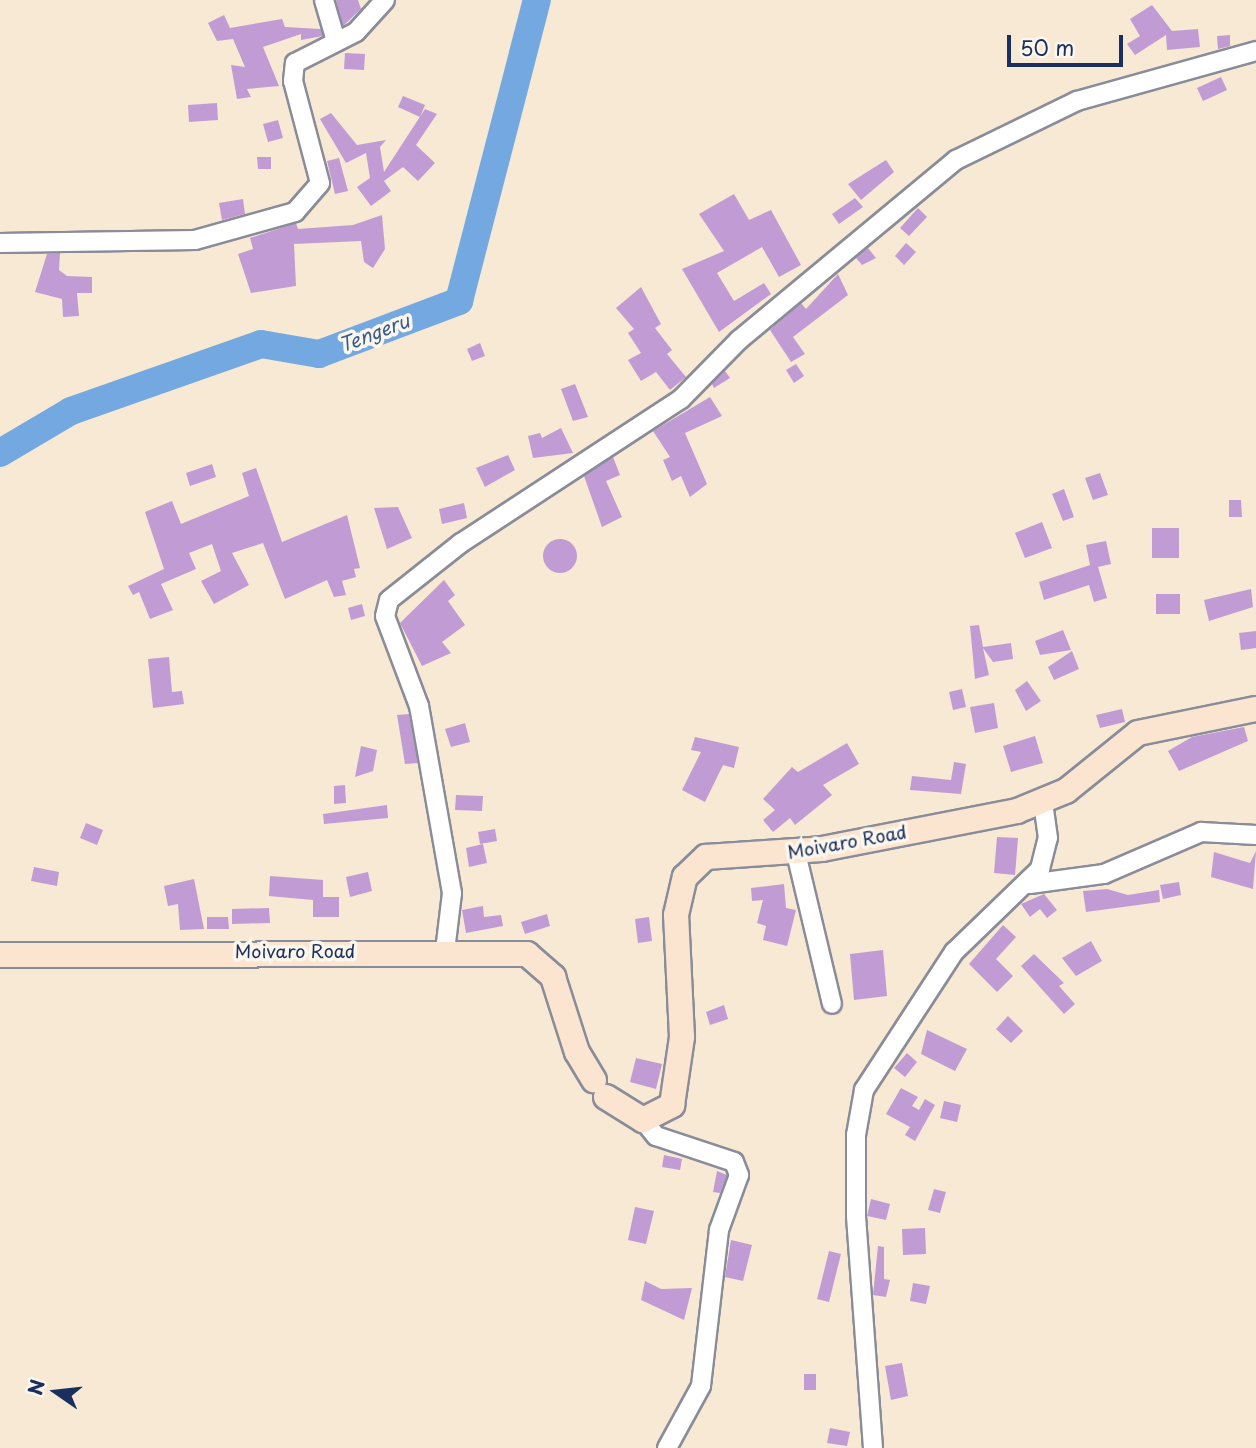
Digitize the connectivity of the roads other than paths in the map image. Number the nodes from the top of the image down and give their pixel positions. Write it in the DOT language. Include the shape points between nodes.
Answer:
graph roads {
  1 [pos="324,0"];
  2 [pos="385,0"];
  3 [pos="336,41"];
  4 [pos="1256,51"];
  5 [pos="0,243"];
  6 [pos="1256,709"];
  7 [pos="1044,803"];
  8 [pos="1256,835"];
  9 [pos="796,853"];
  10 [pos="1030,884"];
  11 [pos="445,951"];
  12 [pos="0,955"];
  13 [pos="832,1004"];
  14 [pos="643,1120"];
  15 [pos="667,1448"];
  16 [pos="873,1448"];
  1 -- 3 [label="street"];
  2 -- 3 [label="street" via="369,23"];
  3 -- 5 [label="street" via="301,57 293,71 320,172 318,192 295,212 195,240"];
  4 -- 11 [label="street" via="1077,101 956,160 739,340 681,400 461,543 388,600 385,616 419,706 449,875 453,919"];
  6 -- 7 [label="street, Moivaro Road" via="1138,733"];
  7 -- 9 [label="street, Moivaro Road"];
  7 -- 10 [label="street" via="1046,850"];
  8 -- 10 [label="street" via="1201,832 1104,874"];
  9 -- 13 [label="street"];
  9 -- 14 [label="street, Moivaro Road" via="714,856 685,877 675,941 679,1079 664,1114"];
  10 -- 16 [label="street" via="954,952 864,1090 856,1135 856,1216"];
  11 -- 12 [label="street, Moivaro Road"];
  11 -- 14 [label="street, Moivaro Road" via="508,951 547,967 600,1088"];
  14 -- 15 [label="street" via="656,1136 734,1162 739,1175 719,1230 701,1386"];
}
